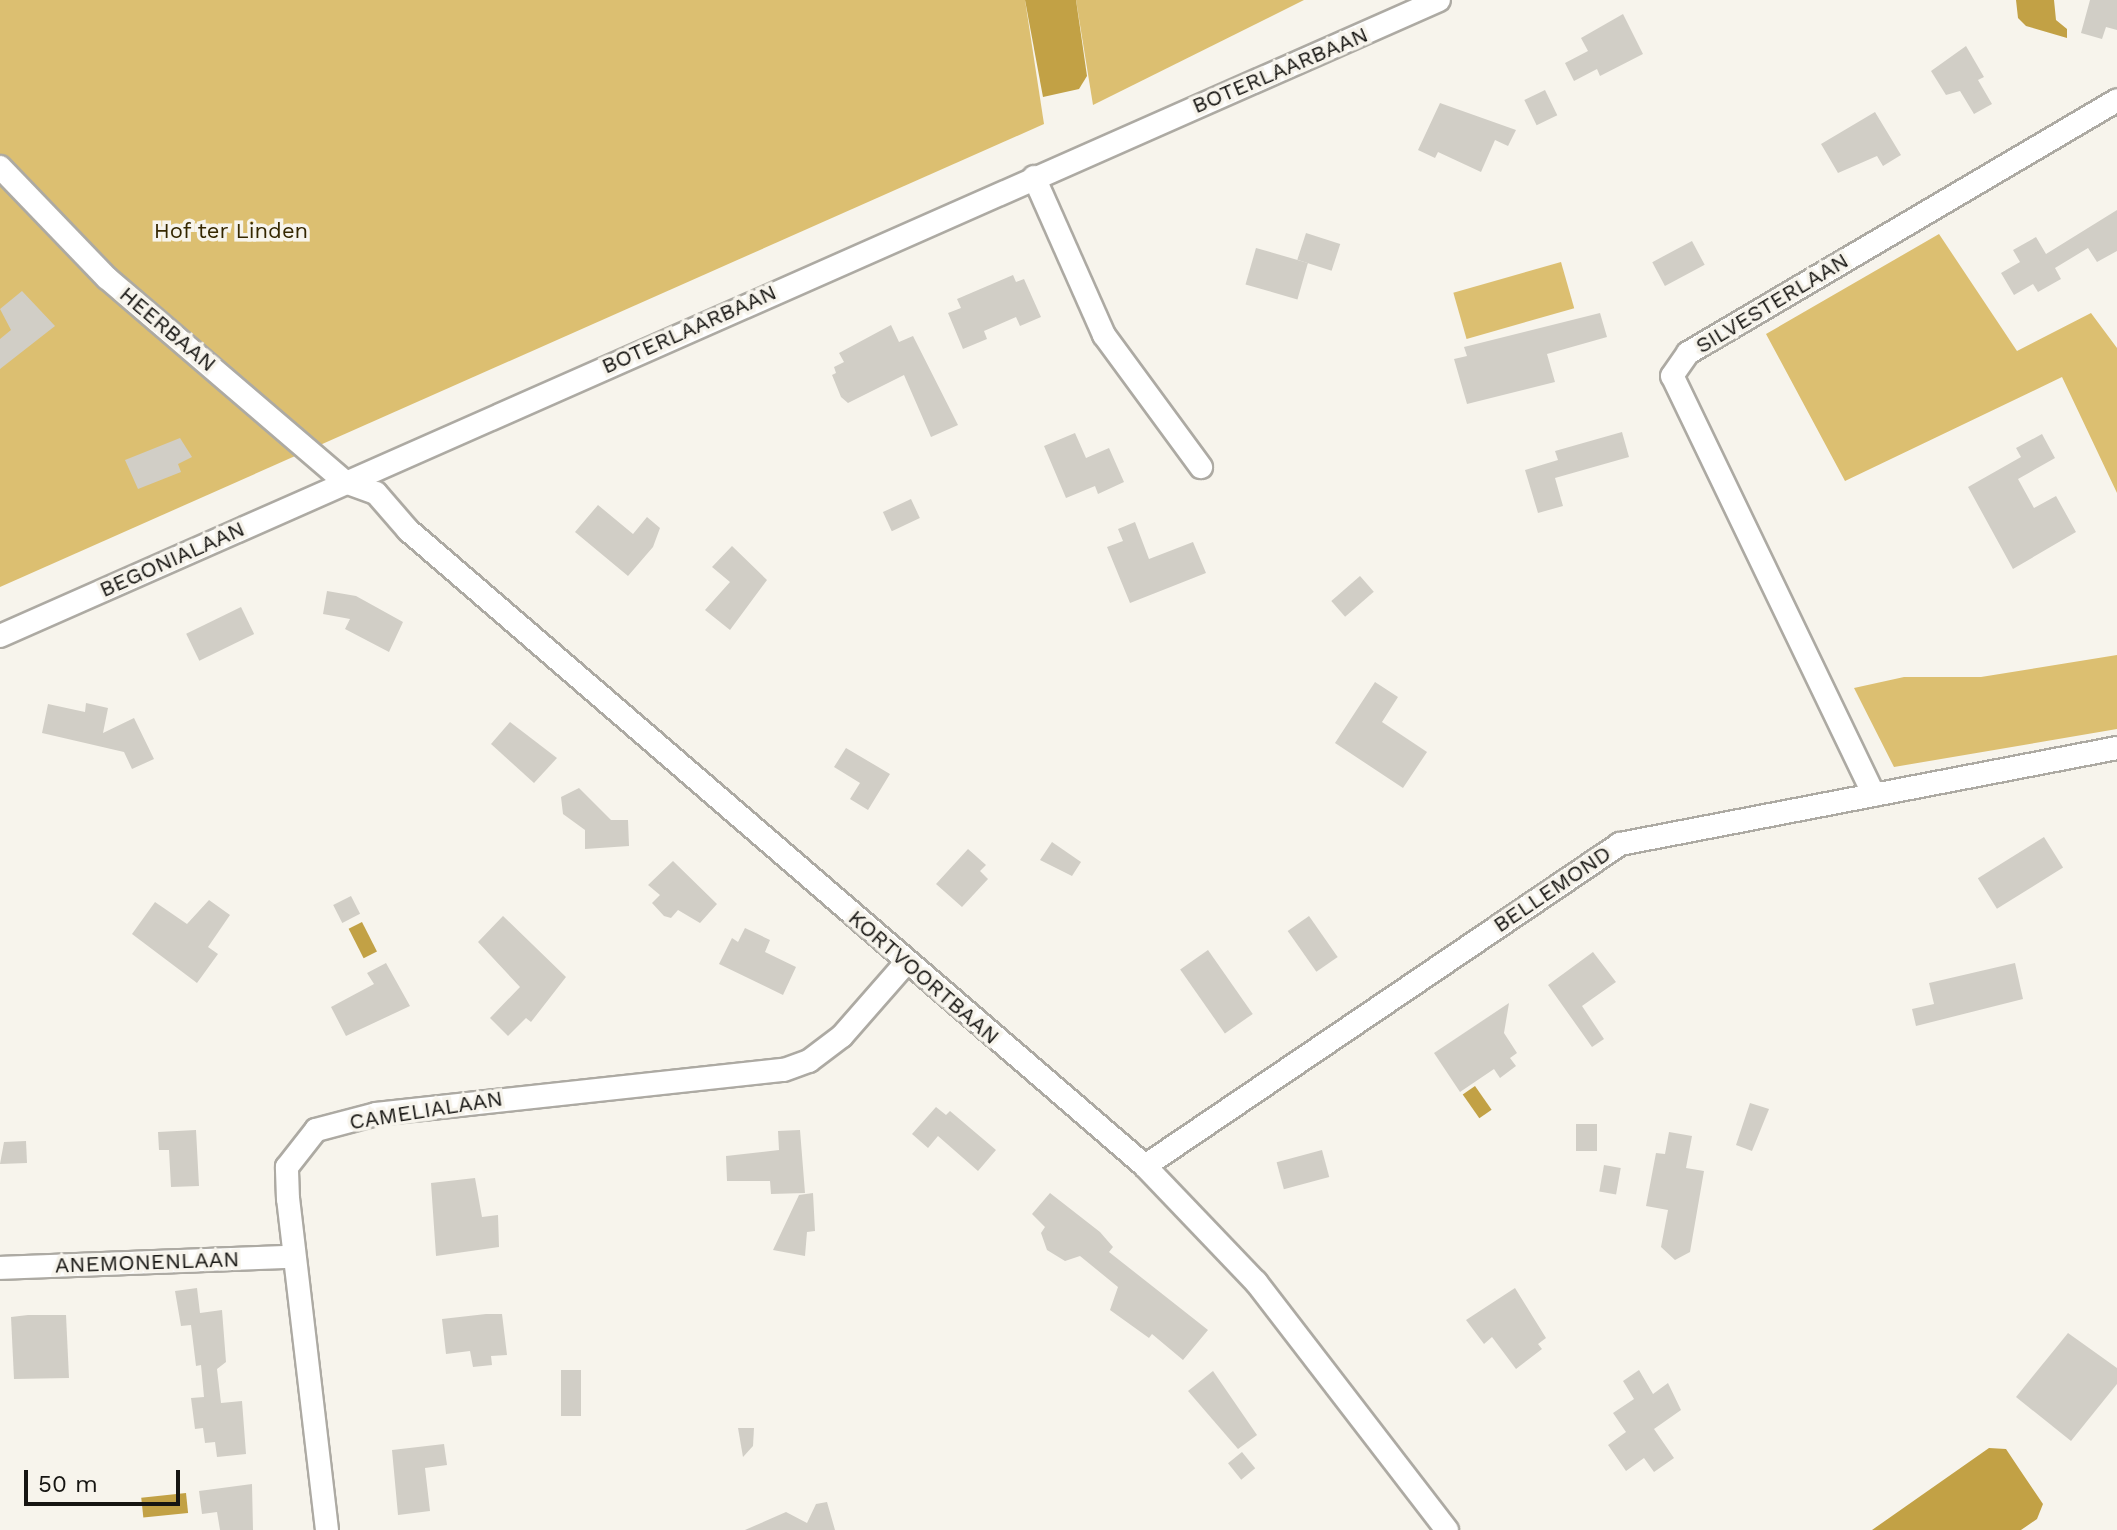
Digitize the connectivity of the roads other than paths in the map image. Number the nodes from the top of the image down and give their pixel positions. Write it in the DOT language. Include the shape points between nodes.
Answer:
graph roads {
  1 [pos="1439,0"];
  2 [pos="2117,100"];
  3 [pos="0,167"];
  4 [pos="1034,177"];
  5 [pos="9,190"];
  6 [pos="1201,467"];
  7 [pos="345,482"];
  8 [pos="0,636"];
  9 [pos="2117,748"];
  10 [pos="1874,795"];
  11 [pos="906,963"];
  12 [pos="1145,1166"];
  13 [pos="293,1257"];
  14 [pos="0,1268"];
  15 [pos="327,1530"];
  16 [pos="1447,1530"];
  1 -- 4 [label="street, BOTERLAARBAAN"];
  2 -- 10 [label="street, SILVESTERLAAN" via="1688,353 1672,376"];
  3 -- 5 [label="street, HEERBAAN"];
  4 -- 6 [label="street" via="1104,335"];
  4 -- 7 [label="street, BOTERLAARBAAN"];
  5 -- 7 [label="street, HEERBAAN"];
  7 -- 8 [label="street, BEGONIALAAN"];
  7 -- 11 [label="street, KORTVOORTBAAN" via="376,493 408,530"];
  9 -- 10 [label="street, BELLEMOND"];
  10 -- 12 [label="street, BELLEMOND" via="1620,844"];
  11 -- 12 [label="street, KORTVOORTBAAN"];
  11 -- 13 [label="street, CAMELIALAAN" via="842,1036 809,1061 784,1070 376,1114 316,1130 287,1167"];
  12 -- 16 [label="street, KORTVOORTBAAN" via="1256,1282"];
  13 -- 14 [label="street, ANEMONENLAAN"];
  13 -- 15 [label="street, CAMELIALAAN"];
}
